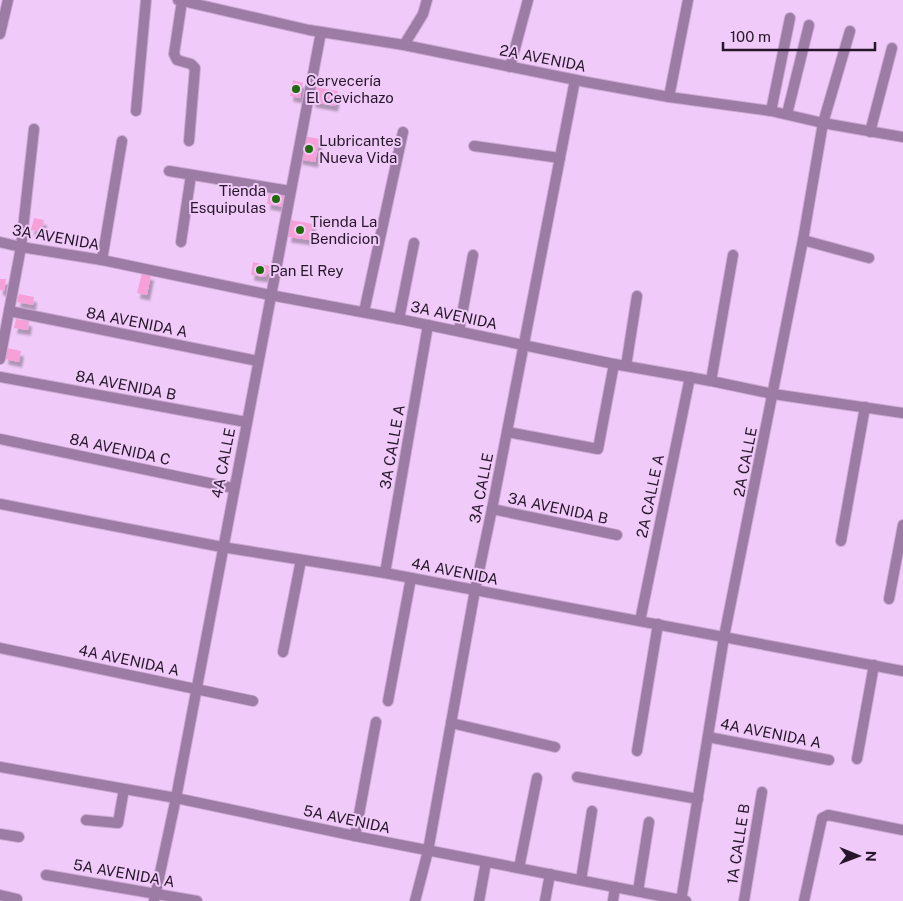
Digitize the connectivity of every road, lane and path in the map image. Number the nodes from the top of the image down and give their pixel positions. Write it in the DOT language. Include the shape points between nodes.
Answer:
graph roads {
  1 [pos="8,0"];
  2 [pos="146,0"];
  3 [pos="180,0"];
  4 [pos="427,0"];
  5 [pos="528,0"];
  6 [pos="688,0"];
  7 [pos="790,18"];
  8 [pos="809,25"];
  9 [pos="850,31"];
  10 [pos="321,32"];
  11 [pos="0,34"];
  12 [pos="404,45"];
  13 [pos="892,48"];
  14 [pos="510,67"];
  15 [pos="575,80"];
  16 [pos="669,97"];
  17 [pos="772,110"];
  18 [pos="136,111"];
  19 [pos="787,114"];
  20 [pos="823,123"];
  21 [pos="34,129"];
  22 [pos="403,132"];
  23 [pos="870,132"];
  24 [pos="903,137"];
  25 [pos="122,141"];
  26 [pos="189,141"];
  27 [pos="474,146"];
  28 [pos="560,158"];
  29 [pos="169,172"];
  30 [pos="190,175"];
  31 [pos="290,191"];
  32 [pos="803,240"];
  33 [pos="0,242"];
  34 [pos="181,242"];
  35 [pos="414,243"];
  36 [pos="20,247"];
  37 [pos="473,255"];
  38 [pos="733,255"];
  39 [pos="870,258"];
  40 [pos="102,260"];
  41 [pos="270,296"];
  42 [pos="637,296"];
  43 [pos="10,311"];
  44 [pos="364,312"];
  45 [pos="399,319"];
  46 [pos="428,325"];
  47 [pos="459,331"];
  48 [pos="523,344"];
  49 [pos="0,359"];
  50 [pos="258,361"];
  51 [pos="614,364"];
  52 [pos="626,366"];
  53 [pos="0,377"];
  54 [pos="690,377"];
  55 [pos="711,381"];
  56 [pos="773,394"];
  57 [pos="864,407"];
  58 [pos="903,413"];
  59 [pos="246,422"];
  60 [pos="507,432"];
  61 [pos="0,439"];
  62 [pos="233,488"];
  63 [pos="0,504"];
  64 [pos="492,510"];
  65 [pos="903,525"];
  66 [pos="617,535"];
  67 [pos="841,541"];
  68 [pos="222,547"];
  69 [pos="301,560"];
  70 [pos="385,573"];
  71 [pos="411,578"];
  72 [pos="475,590"];
  73 [pos="889,598"];
  74 [pos="640,621"];
  75 [pos="658,624"];
  76 [pos="724,637"];
  77 [pos="0,648"];
  78 [pos="283,652"];
  79 [pos="874,665"];
  80 [pos="903,671"];
  81 [pos="196,689"];
  82 [pos="253,701"];
  83 [pos="388,701"];
  84 [pos="376,722"];
  85 [pos="451,723"];
  86 [pos="708,737"];
  87 [pos="555,747"];
  88 [pos="637,751"];
  89 [pos="856,758"];
  90 [pos="829,760"];
  91 [pos="0,767"];
  92 [pos="577,777"];
  93 [pos="537,778"];
  94 [pos="124,789"];
  95 [pos="762,792"];
  96 [pos="176,798"];
  97 [pos="698,799"];
  98 [pos="592,811"];
  99 [pos="86,820"];
  100 [pos="649,822"];
  101 [pos="903,830"];
  102 [pos="0,834"];
  103 [pos="355,836"];
  104 [pos="20,837"];
  105 [pos="428,850"];
  106 [pos="486,862"];
  107 [pos="519,868"];
  108 [pos="550,874"];
  109 [pos="46,875"];
  110 [pos="580,880"];
  111 [pos="615,887"];
  112 [pos="638,891"];
  113 [pos="0,895"];
  114 [pos="155,897"];
  115 [pos="17,899"];
  116 [pos="197,901"];
  117 [pos="415,901"];
  118 [pos="479,901"];
  119 [pos="545,901"];
  120 [pos="612,901"];
  121 [pos="683,901"];
  122 [pos="744,901"];
  123 [pos="804,901"];
  1 -- 11 [label="street"];
  2 -- 18 [label="street"];
  3 -- 10 [label="street, 2A AVENIDA"];
  3 -- 26 [label="street" via="174,54 177,60 195,68"];
  4 -- 12 [label="street" via="423,14"];
  5 -- 14 [label="street"];
  6 -- 16 [label="street"];
  7 -- 17 [label="street"];
  8 -- 19 [label="street"];
  9 -- 20 [label="street, 2A CALLE"];
  10 -- 12 [label="street, 2A AVENIDA"];
  10 -- 31 [label="street, 4A CALLE"];
  12 -- 14 [label="street, 2A AVENIDA"];
  13 -- 23 [label="street"];
  14 -- 15 [label="street, 2A AVENIDA"];
  15 -- 16 [label="street, 2A AVENIDA"];
  15 -- 28 [label="street, 3A CALLE"];
  16 -- 17 [label="street, 2A AVENIDA"];
  17 -- 19 [label="street, 2A AVENIDA"];
  19 -- 20 [label="street, 2A AVENIDA"];
  20 -- 23 [label="street, 2A AVENIDA"];
  20 -- 32 [label="street, 2A CALLE"];
  21 -- 36 [label="street"];
  22 -- 44 [label="street"];
  23 -- 24 [label="street, 2A AVENIDA"];
  25 -- 40 [label="street"];
  27 -- 28 [label="street"];
  28 -- 48 [label="street, 3A CALLE"];
  29 -- 30 [label="street"];
  30 -- 31 [label="street"];
  30 -- 34 [label="street"];
  31 -- 41 [label="street, 4A CALLE"];
  32 -- 39 [label="street"];
  32 -- 56 [label="street, 2A CALLE"];
  33 -- 36 [label="street, 3A AVENIDA"];
  35 -- 45 [label="street"];
  36 -- 40 [label="street, 3A AVENIDA"];
  36 -- 43 [label="street"];
  37 -- 47 [label="street"];
  38 -- 55 [label="street"];
  40 -- 41 [label="street, 3A AVENIDA"];
  41 -- 44 [label="street, 3A AVENIDA"];
  41 -- 50 [label="street, 4A CALLE"];
  42 -- 52 [label="street"];
  43 -- 49 [label="street"];
  43 -- 50 [label="street, 8A AVENIDA A"];
  44 -- 45 [label="street, 3A AVENIDA"];
  45 -- 46 [label="street, 3A AVENIDA"];
  46 -- 47 [label="street, 3A AVENIDA"];
  46 -- 70 [label="street, 3A CALLE A"];
  47 -- 48 [label="street, 3A AVENIDA"];
  48 -- 51 [label="street, 3A AVENIDA"];
  48 -- 60 [label="street, 3A CALLE"];
  50 -- 59 [label="street, 4A CALLE"];
  51 -- 52 [label="street, 3A AVENIDA"];
  51 -- 60 [label="street" via="598,449"];
  52 -- 54 [label="street, 3A AVENIDA"];
  53 -- 59 [label="street, 8A AVENIDA B"];
  54 -- 55 [label="street, 3A AVENIDA"];
  54 -- 74 [label="street, 2A CALLE A"];
  55 -- 56 [label="street, 3A AVENIDA"];
  56 -- 57 [label="street, 3A AVENIDA"];
  56 -- 76 [label="street, 2A CALLE"];
  57 -- 58 [label="street, 3A AVENIDA"];
  57 -- 67 [label="street"];
  59 -- 62 [label="street, 4A CALLE"];
  60 -- 64 [label="street, 3A CALLE"];
  61 -- 62 [label="street, 8A AVENIDA C"];
  62 -- 68 [label="street, 4A CALLE"];
  63 -- 68 [label="street, 4A AVENIDA"];
  64 -- 66 [label="street, 3A AVENIDA B"];
  64 -- 72 [label="street, 3A CALLE"];
  65 -- 73 [label="street"];
  68 -- 69 [label="street, 4A AVENIDA"];
  68 -- 81 [label="street, 4A CALLE"];
  69 -- 70 [label="street, 4A AVENIDA"];
  69 -- 78 [label="street"];
  70 -- 71 [label="street, 4A AVENIDA"];
  71 -- 72 [label="street, 4A AVENIDA"];
  71 -- 83 [label="street"];
  72 -- 74 [label="street, 4A AVENIDA"];
  72 -- 85 [label="street, 3A CALLE"];
  74 -- 75 [label="street, 4A AVENIDA"];
  75 -- 76 [label="street, 4A AVENIDA"];
  75 -- 88 [label="street"];
  76 -- 79 [label="street, 4A AVENIDA"];
  76 -- 86 [label="street, 2A CALLE"];
  77 -- 81 [label="street, 4A AVENIDA A"];
  79 -- 80 [label="street, 4A AVENIDA"];
  79 -- 89 [label="street"];
  81 -- 82 [label="street, 4A AVENIDA A"];
  81 -- 96 [label="street, 4A CALLE"];
  84 -- 103 [label="street"];
  85 -- 87 [label="street"];
  85 -- 105 [label="street, 3A CALLE"];
  86 -- 90 [label="street, 4A AVENIDA A"];
  86 -- 97 [label="street, 2A CALLE"];
  91 -- 94 [label="street, 5A AVENIDA"];
  92 -- 97 [label="street"];
  93 -- 107 [label="street"];
  94 -- 96 [label="street, 5A AVENIDA"];
  94 -- 99 [label="street" via="118,824"];
  95 -- 122 [label="street, 1A CALLE B"];
  96 -- 103 [label="street, 5A AVENIDA"];
  96 -- 114 [label="street, 4A CALLE"];
  97 -- 121 [label="street, 2A CALLE"];
  98 -- 110 [label="street"];
  100 -- 112 [label="street"];
  101 -- 123 [label="street" via="828,815 822,818"];
  102 -- 104 [label="street"];
  103 -- 105 [label="street, 5A AVENIDA"];
  105 -- 106 [label="street, 5A AVENIDA"];
  105 -- 117 [label="street, 3A CALLE"];
  106 -- 107 [label="street, 5A AVENIDA"];
  106 -- 118 [label="street"];
  107 -- 108 [label="street, 5A AVENIDA"];
  108 -- 110 [label="street, 5A AVENIDA"];
  108 -- 119 [label="street"];
  109 -- 114 [label="street, 5A AVENIDA A"];
  110 -- 111 [label="street, 5A AVENIDA"];
  111 -- 112 [label="street, 5A AVENIDA"];
  111 -- 120 [label="street"];
  112 -- 121 [label="street, 5A AVENIDA"];
  113 -- 115 [label="street"];
  114 -- 116 [label="street, 5A AVENIDA A"];
}
